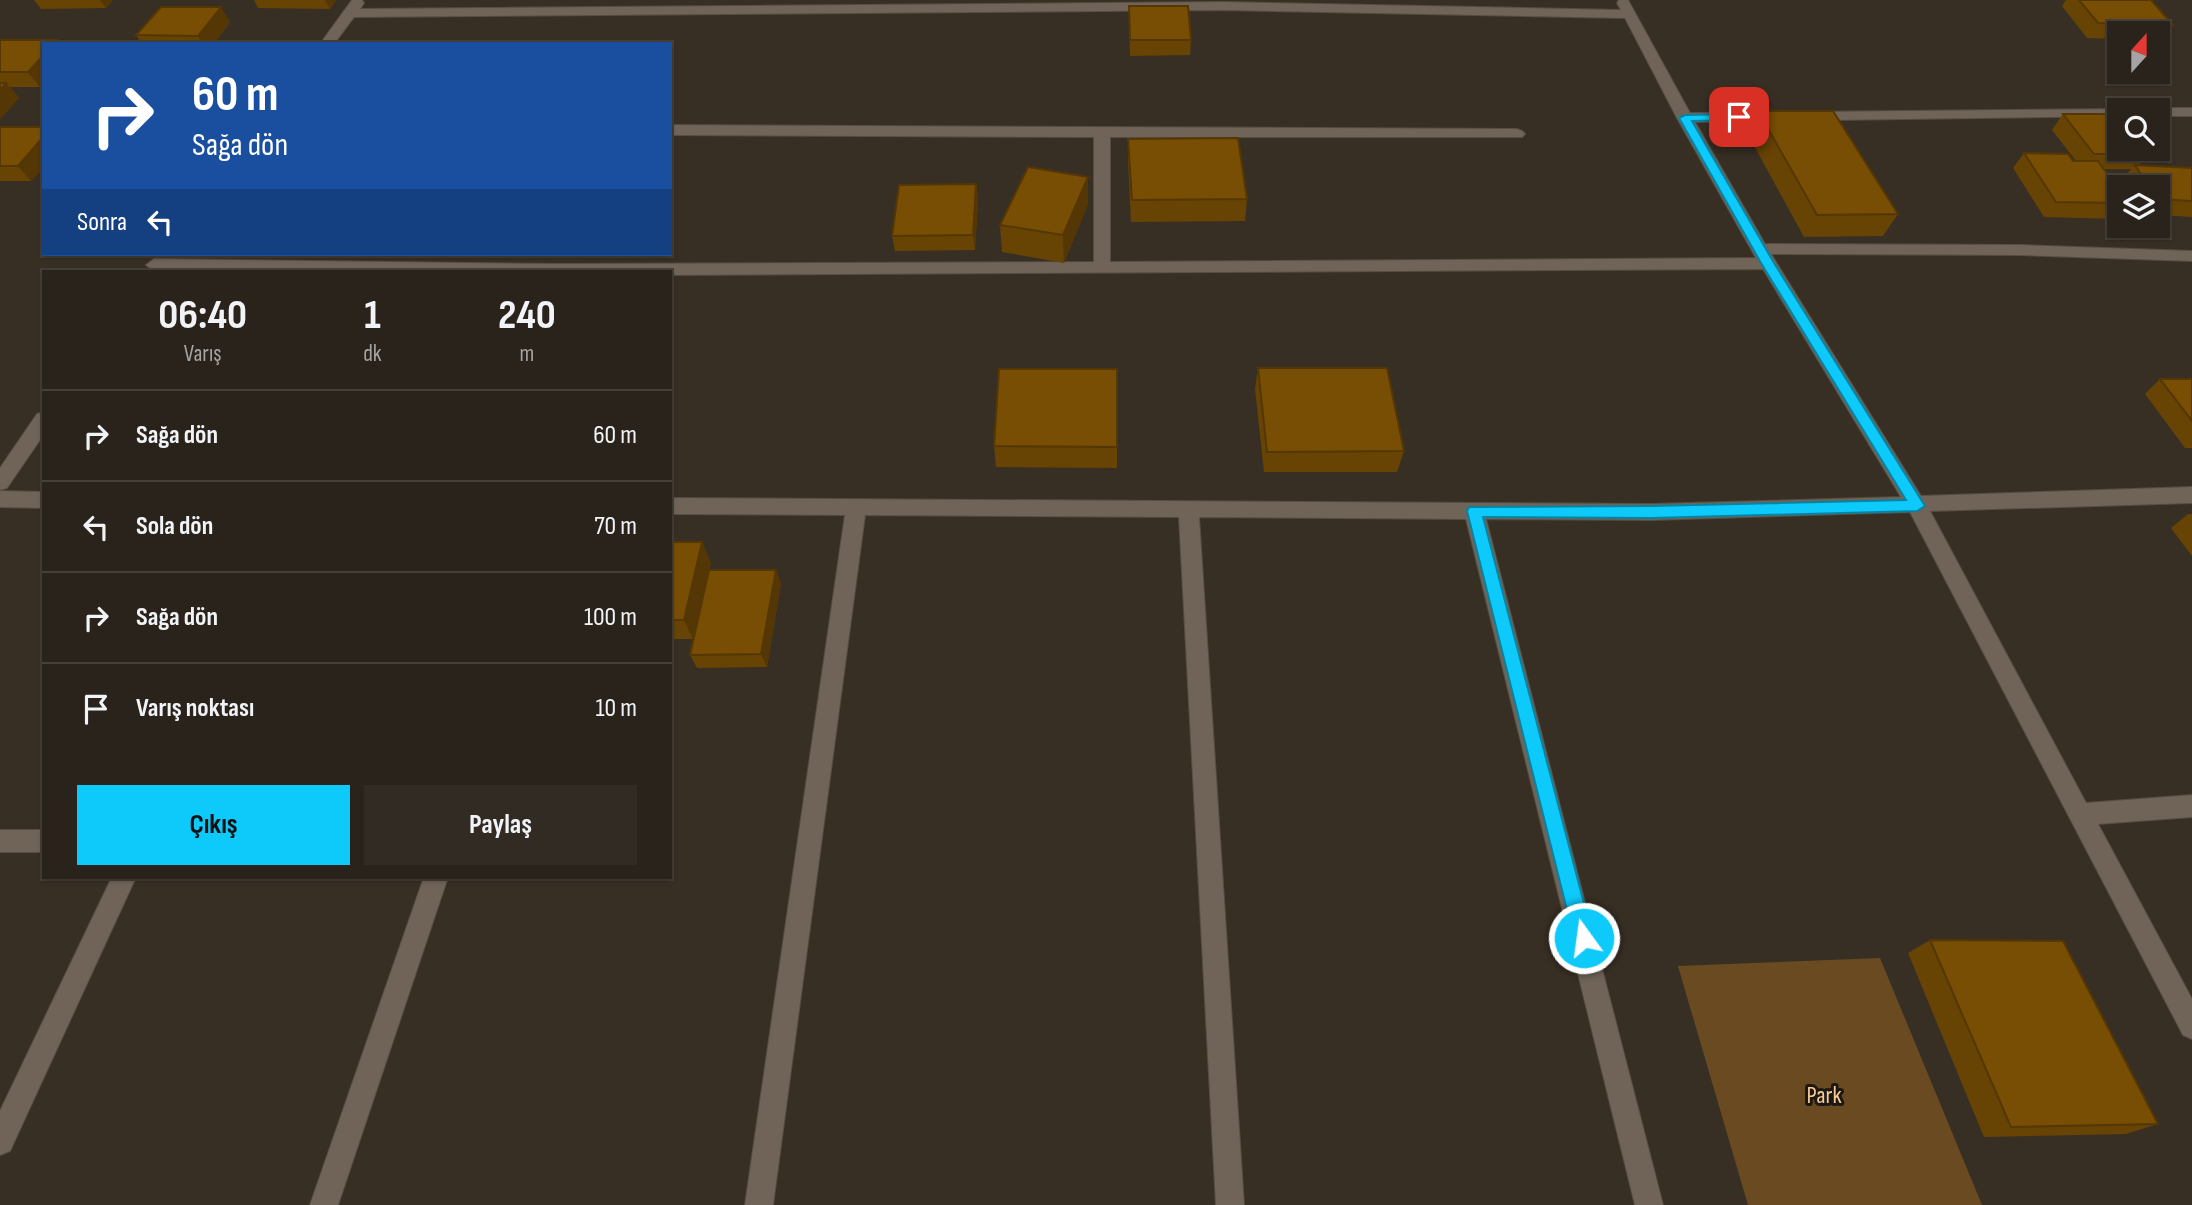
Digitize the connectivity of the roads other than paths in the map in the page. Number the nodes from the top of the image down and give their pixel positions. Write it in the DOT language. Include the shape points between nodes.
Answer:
graph roads {
  1 [pos="359,0"];
  2 [pos="1626,7"];
  3 [pos="350,13"];
  4 [pos="328,42"];
  5 [pos="2107,112"];
  6 [pos="2170,112"];
  7 [pos="2192,112"];
  8 [pos="1685,118"];
  9 [pos="672,130"];
  10 [pos="1102,132"];
  11 [pos="1517,134"];
  12 [pos="1764,256"];
  13 [pos="2192,256"];
  14 [pos="155,263"];
  15 [pos="1102,269"];
  16 [pos="412,270"];
  17 [pos="672,271"];
  18 [pos="42,422"];
  19 [pos="0,482"];
  20 [pos="2192,495"];
  21 [pos="0,499"];
  22 [pos="42,499"];
  23 [pos="672,506"];
  24 [pos="1917,506"];
  25 [pos="856,508"];
  26 [pos="1189,510"];
  27 [pos="1474,511"];
  28 [pos="2192,806"];
  29 [pos="2082,814"];
  30 [pos="0,841"];
  31 [pos="42,841"];
  32 [pos="123,879"];
  33 [pos="435,879"];
  34 [pos="2192,1026"];
  35 [pos="0,1141"];
  36 [pos="324,1205"];
  37 [pos="759,1205"];
  38 [pos="1230,1205"];
  39 [pos="1650,1205"];
  1 -- 3 [label="street"];
  2 -- 3 [label="street"];
  2 -- 8 [label="street"];
  3 -- 4 [label="street"];
  5 -- 8 [label="street"];
  6 -- 7 [label="street"];
  8 -- 12 [label="street"];
  9 -- 10 [label="street"];
  10 -- 11 [label="street"];
  10 -- 15 [label="street"];
  12 -- 13 [label="street" via="2021,250"];
  12 -- 15 [label="street"];
  12 -- 24 [label="street"];
  14 -- 16 [label="street"];
  15 -- 17 [label="street"];
  18 -- 19 [label="street"];
  20 -- 24 [label="street"];
  21 -- 22 [label="street"];
  23 -- 25 [label="street"];
  24 -- 27 [label="street"];
  24 -- 29 [label="street"];
  25 -- 26 [label="street"];
  25 -- 37 [label="street"];
  26 -- 27 [label="street"];
  26 -- 38 [label="street"];
  27 -- 39 [label="street"];
  28 -- 29 [label="street"];
  29 -- 34 [label="street"];
  30 -- 31 [label="street"];
  32 -- 35 [label="street"];
  33 -- 36 [label="street"];
}
